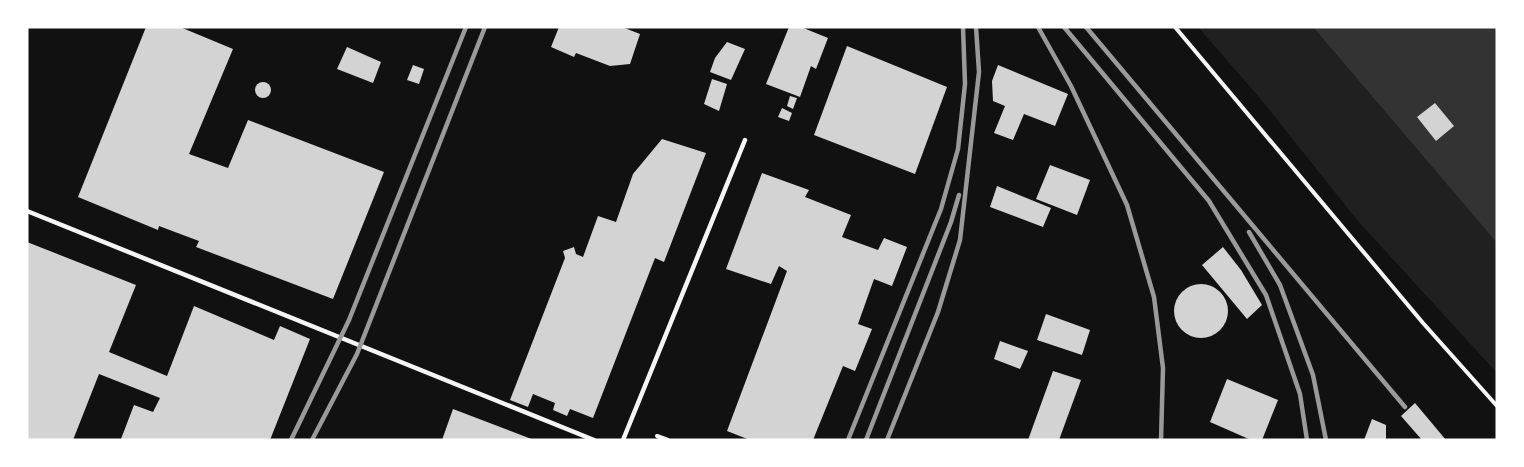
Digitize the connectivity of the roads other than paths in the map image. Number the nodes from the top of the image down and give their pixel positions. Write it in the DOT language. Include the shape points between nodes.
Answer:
graph roads {
  1 [pos="745,140"];
  2 [pos="27,211"];
  3 [pos="594,440"];
  4 [pos="623,440"];
  1 -- 4 [label="lane"];
  2 -- 3 [label="lane"];
}
